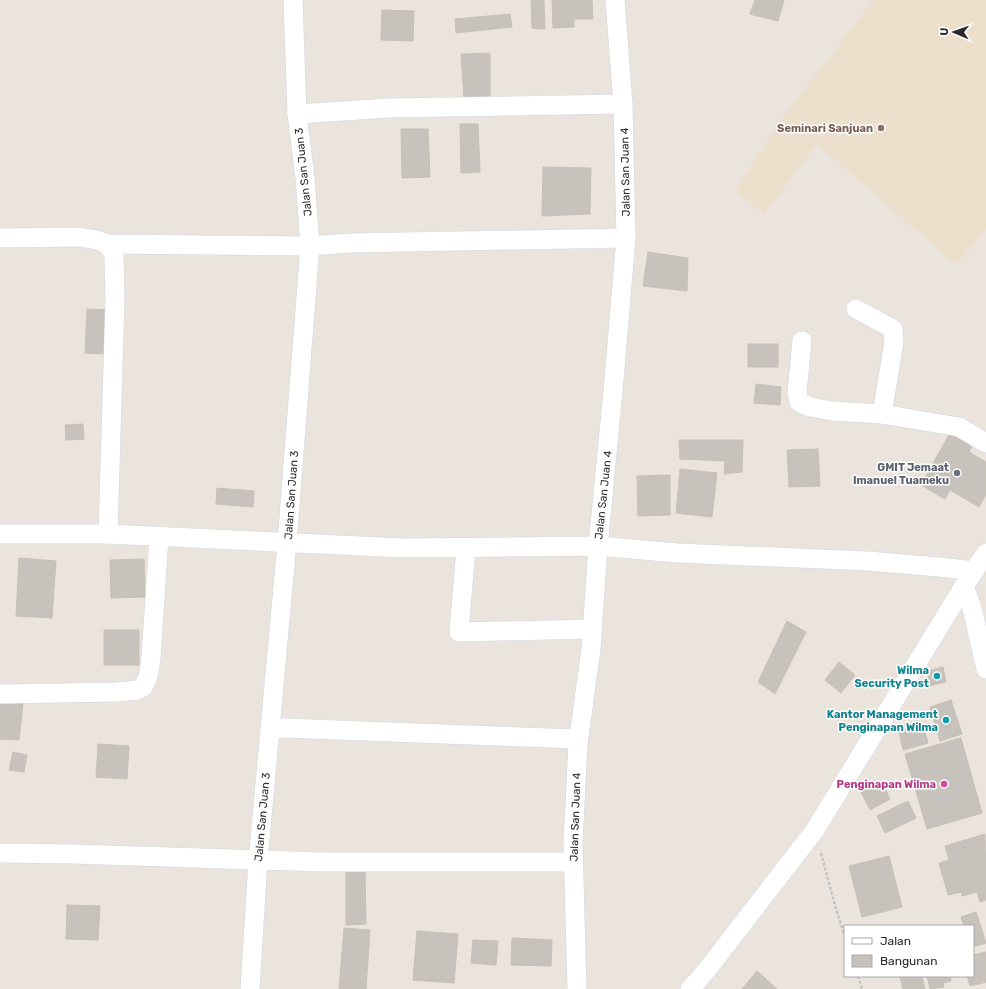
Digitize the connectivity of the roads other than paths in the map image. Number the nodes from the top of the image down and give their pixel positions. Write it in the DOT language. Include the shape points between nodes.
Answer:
graph roads {
  1 [pos="293,0"];
  2 [pos="615,0"];
  3 [pos="623,104"];
  4 [pos="297,114"];
  5 [pos="0,238"];
  6 [pos="626,238"];
  7 [pos="107,244"];
  8 [pos="310,246"];
  9 [pos="856,309"];
  10 [pos="802,341"];
  11 [pos="882,414"];
  12 [pos="986,443"];
  13 [pos="0,534"];
  14 [pos="108,534"];
  15 [pos="160,537"];
  16 [pos="287,543"];
  17 [pos="598,546"];
  18 [pos="466,548"];
  19 [pos="986,553"];
  20 [pos="969,579"];
  21 [pos="592,629"];
  22 [pos="986,669"];
  23 [pos="0,694"];
  24 [pos="270,734"];
  25 [pos="578,739"];
  26 [pos="0,853"];
  27 [pos="258,861"];
  28 [pos="573,862"];
  29 [pos="250,989"];
  30 [pos="577,989"];
  31 [pos="690,989"];
  1 -- 4 [label="street, Jalan San Juan 3"];
  2 -- 3 [label="street, Jalan San Juan 4"];
  3 -- 4 [label="street" via="388,108"];
  3 -- 6 [label="street, Jalan San Juan 4"];
  4 -- 8 [label="street, Jalan San Juan 3"];
  5 -- 7 [label="street" via="79,237"];
  6 -- 8 [label="street"];
  6 -- 17 [label="street, Jalan San Juan 4"];
  7 -- 8 [label="street"];
  7 -- 14 [label="street" via="112,249 115,262"];
  8 -- 16 [label="street, Jalan San Juan 3"];
  9 -- 11 [label="street" via="893,329 894,342"];
  10 -- 11 [label="street" via="797,392 799,402 832,411"];
  11 -- 12 [label="street" via="959,426"];
  13 -- 14 [label="street"];
  14 -- 15 [label="street"];
  15 -- 16 [label="street"];
  15 -- 23 [label="street" via="151,658 148,677 143,687 117,692"];
  16 -- 18 [label="street"];
  16 -- 24 [label="street, Jalan San Juan 3"];
  17 -- 18 [label="street"];
  17 -- 20 [label="street" via="677,553 939,566"];
  17 -- 21 [label="street, Jalan San Juan 4"];
  18 -- 21 [label="street" via="459,632"];
  19 -- 20 [label="street"];
  20 -- 22 [label="street" via="972,608"];
  20 -- 31 [label="street" via="815,830"];
  21 -- 25 [label="street, Jalan San Juan 4"];
  24 -- 25 [label="street" via="276,729 283,728"];
  24 -- 27 [label="street, Jalan San Juan 3"];
  25 -- 28 [label="street, Jalan San Juan 4"];
  26 -- 27 [label="street"];
  27 -- 28 [label="street"];
  27 -- 29 [label="street, Jalan San Juan 3"];
  28 -- 30 [label="street, Jalan San Juan 4"];
}
